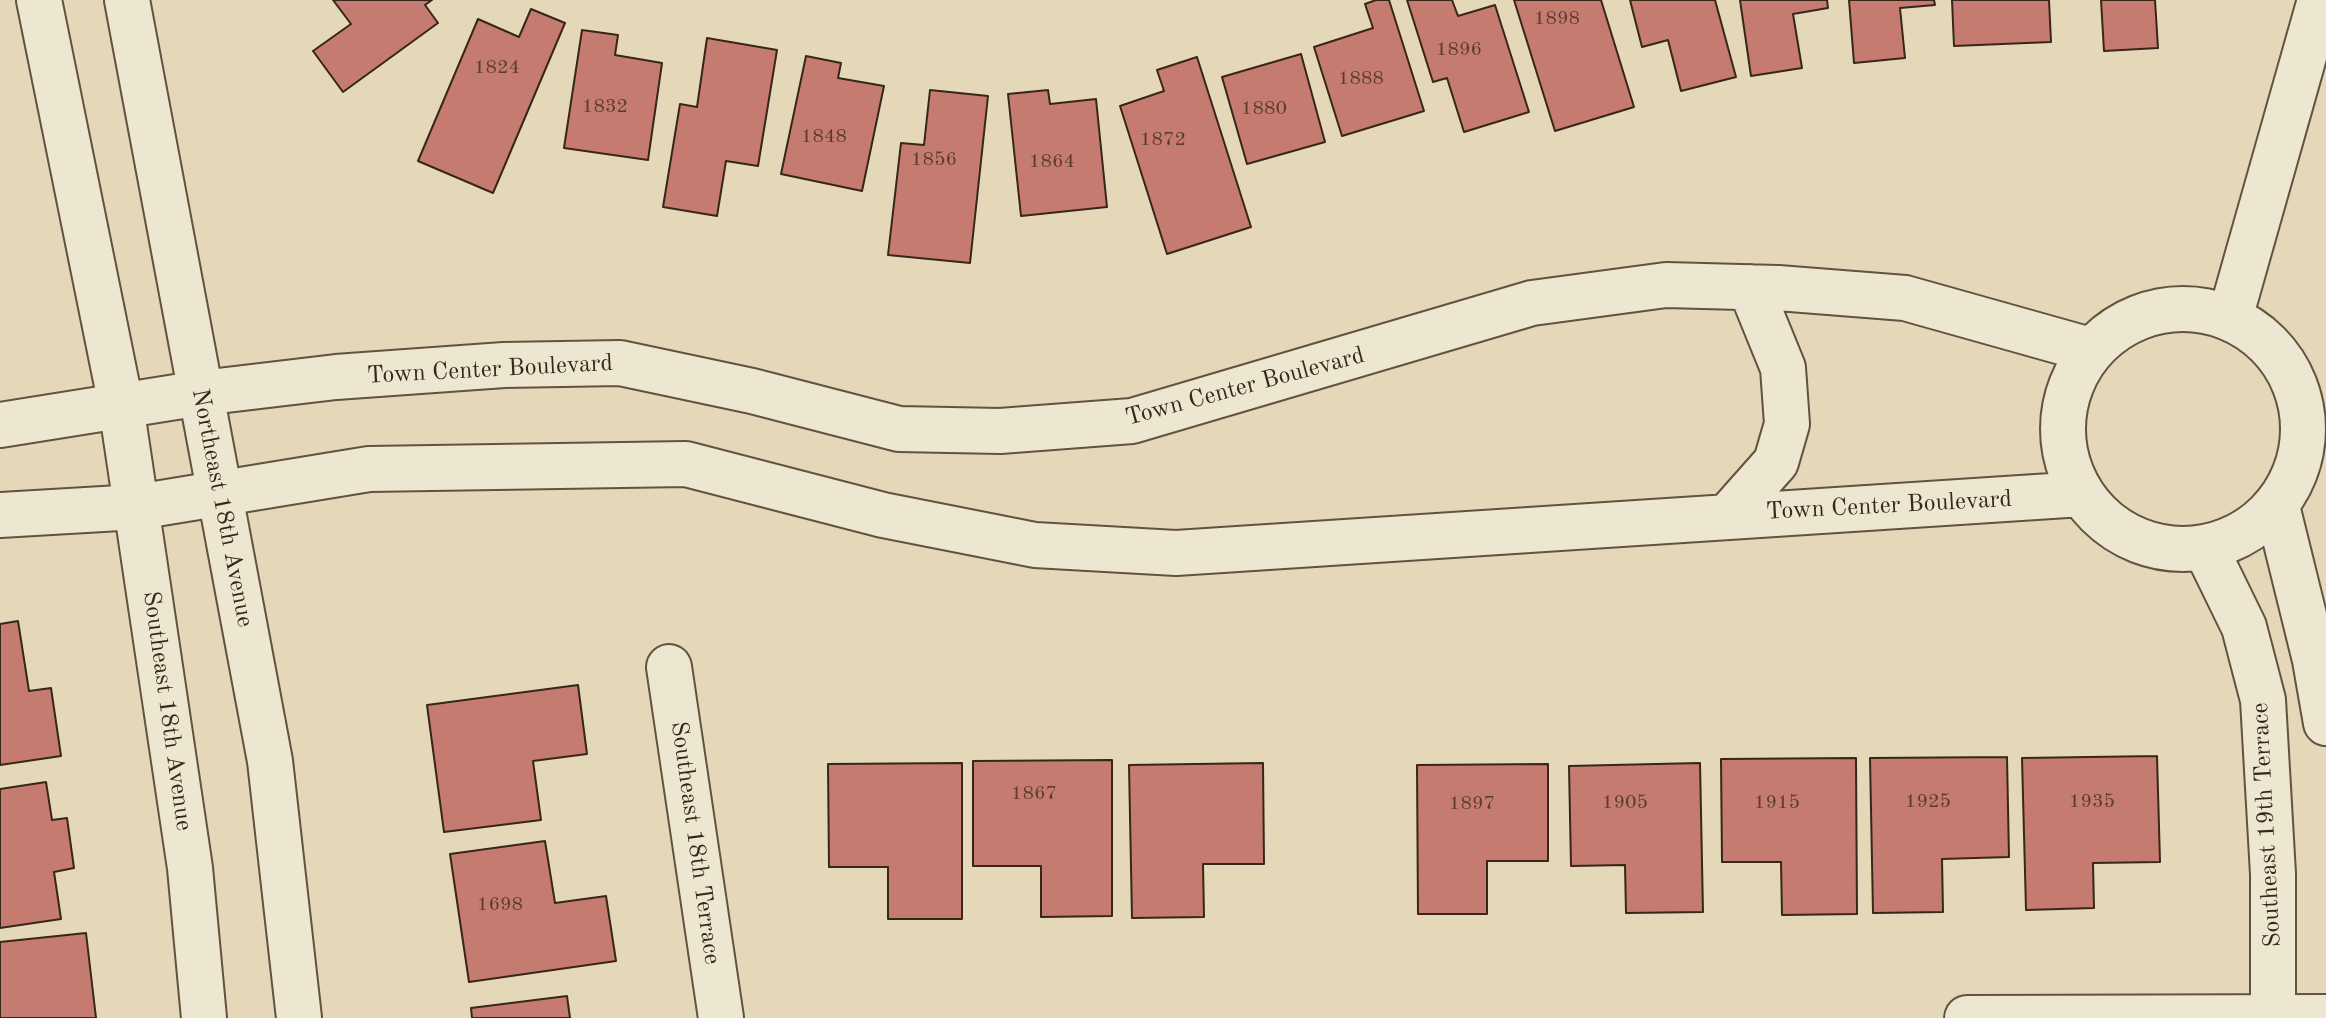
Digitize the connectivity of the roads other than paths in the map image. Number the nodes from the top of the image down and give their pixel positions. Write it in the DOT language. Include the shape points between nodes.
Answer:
graph roads {
  1 [pos="39,0"];
  2 [pos="127,0"];
  3 [pos="2320,0"];
  4 [pos="1750,287"];
  5 [pos="2230,318"];
  6 [pos="2090,350"];
  7 [pos="201,393"];
  8 [pos="121,405"];
  9 [pos="2314,409"];
  10 [pos="0,425"];
  11 [pos="220,493"];
  12 [pos="2082,494"];
  13 [pos="2277,506"];
  14 [pos="137,507"];
  15 [pos="0,515"];
  16 [pos="1729,515"];
  17 [pos="2205,547"];
  18 [pos="669,667"];
  19 [pos="2326,723"];
  20 [pos="2326,1017"];
  21 [pos="204,1018"];
  22 [pos="299,1018"];
  23 [pos="721,1018"];
  24 [pos="1967,1018"];
  25 [pos="2273,1018"];
  1 -- 8 [label="street"];
  2 -- 7 [label="street, Northeast 18th Avenue"];
  3 -- 5 [label="street"];
  4 -- 6 [label="street, Town Center Boulevard" via="1905,298"];
  4 -- 7 [label="street, Town Center Boulevard" via="1666,285 1532,303 1132,421 1000,431 899,429 620,363 474,367"];
  4 -- 16 [label="street" via="1783,368 1787,424 1776,462"];
  5 -- 6 [label="street" via="2201,309 2162,309 2123,323"];
  5 -- 9 [label="street" via="2275,349"];
  6 -- 12 [label="street" via="2069,386 2061,431 2069,473"];
  7 -- 8 [label="street, Town Center Boulevard"];
  7 -- 11 [label="street, Northeast 18th Avenue"];
  8 -- 10 [label="street, Town Center Boulevard"];
  8 -- 14 [label="street, Southeast 18th Avenue"];
  9 -- 13 [label="street" via="2305,426 2298,469"];
  11 -- 14 [label="street, Town Center Boulevard"];
  11 -- 16 [label="street, Town Center Boulevard" via="369,469 686,464 883,515 1035,545 1176,553"];
  11 -- 22 [label="street, Northeast 18th Avenue" via="270,761"];
  12 -- 16 [label="street, Town Center Boulevard"];
  12 -- 17 [label="street" via="2091,509 2124,535 2162,547"];
  13 -- 17 [label="street" via="2245,533"];
  13 -- 19 [label="street"];
  14 -- 15 [label="street, Town Center Boulevard"];
  14 -- 21 [label="street, Southeast 18th Avenue" via="190,868"];
  17 -- 25 [label="street, Southeast 19th Terrace" via="2244,627 2263,700 2273,874"];
  18 -- 23 [label="street, Southeast 18th Terrace"];
  20 -- 25 [label="street"];
  24 -- 25 [label="street"];
}
